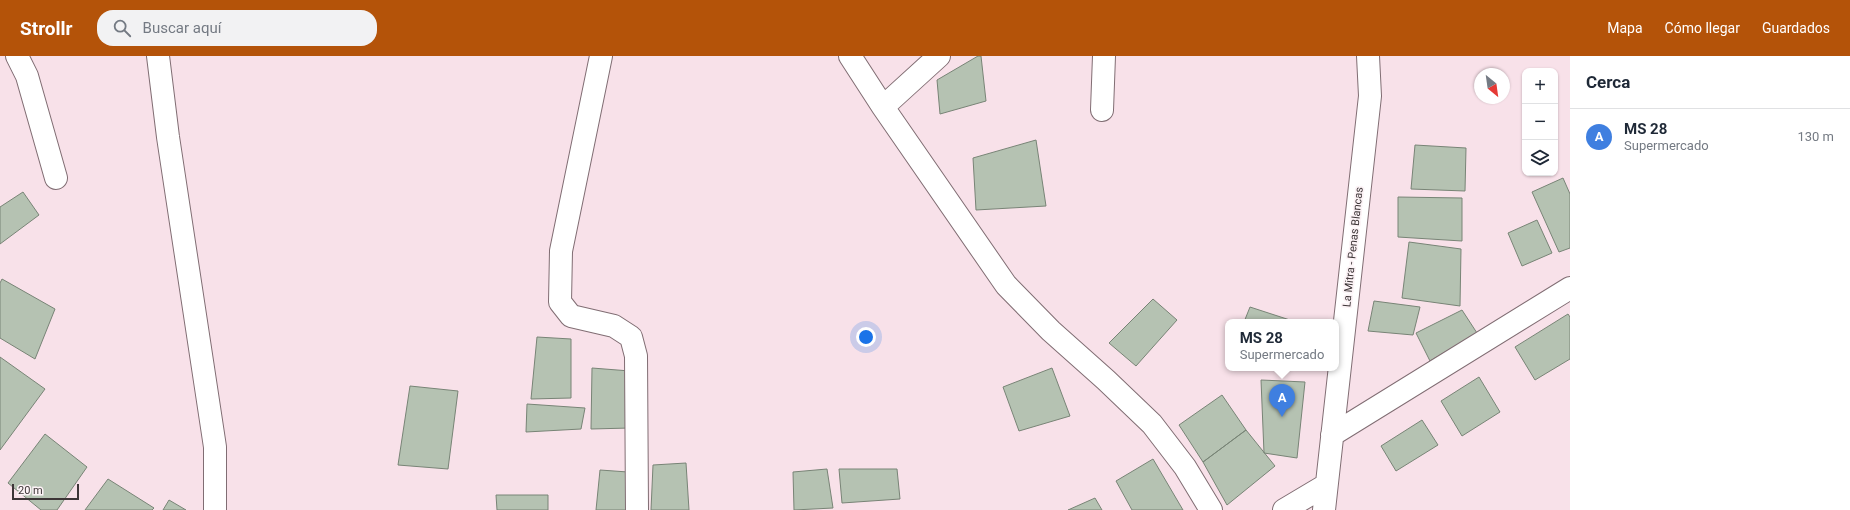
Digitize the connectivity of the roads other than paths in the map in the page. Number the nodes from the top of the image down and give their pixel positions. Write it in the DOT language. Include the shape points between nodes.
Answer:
graph roads {
  1 [pos="17,56"];
  2 [pos="158,56"];
  3 [pos="602,56"];
  4 [pos="850,56"];
  5 [pos="939,56"];
  6 [pos="1104,56"];
  7 [pos="1368,56"];
  8 [pos="883,107"];
  9 [pos="1102,110"];
  10 [pos="56,178"];
  11 [pos="1570,288"];
  12 [pos="1332,435"];
  13 [pos="1326,485"];
  14 [pos="215,510"];
  15 [pos="637,510"];
  16 [pos="1211,510"];
  17 [pos="1284,510"];
  18 [pos="1324,510"];
  1 -- 10 [label="street" via="26,76"];
  2 -- 14 [label="street" via="215,447"];
  3 -- 15 [label="street" via="561,251 560,302 571,316 614,326 631,337 636,356"];
  4 -- 8 [label="street"];
  5 -- 8 [label="street"];
  6 -- 9 [label="street"];
  7 -- 12 [label="street, La Mitra - Penas Blancas" via="1370,96"];
  8 -- 16 [label="street" via="1006,284 1051,331 1152,424 1185,467"];
  11 -- 12 [label="street"];
  12 -- 13 [label="street, La Mitra - Penas Blancas"];
  13 -- 17 [label="street"];
  13 -- 18 [label="street, La Mitra - Penas Blancas"];
}
